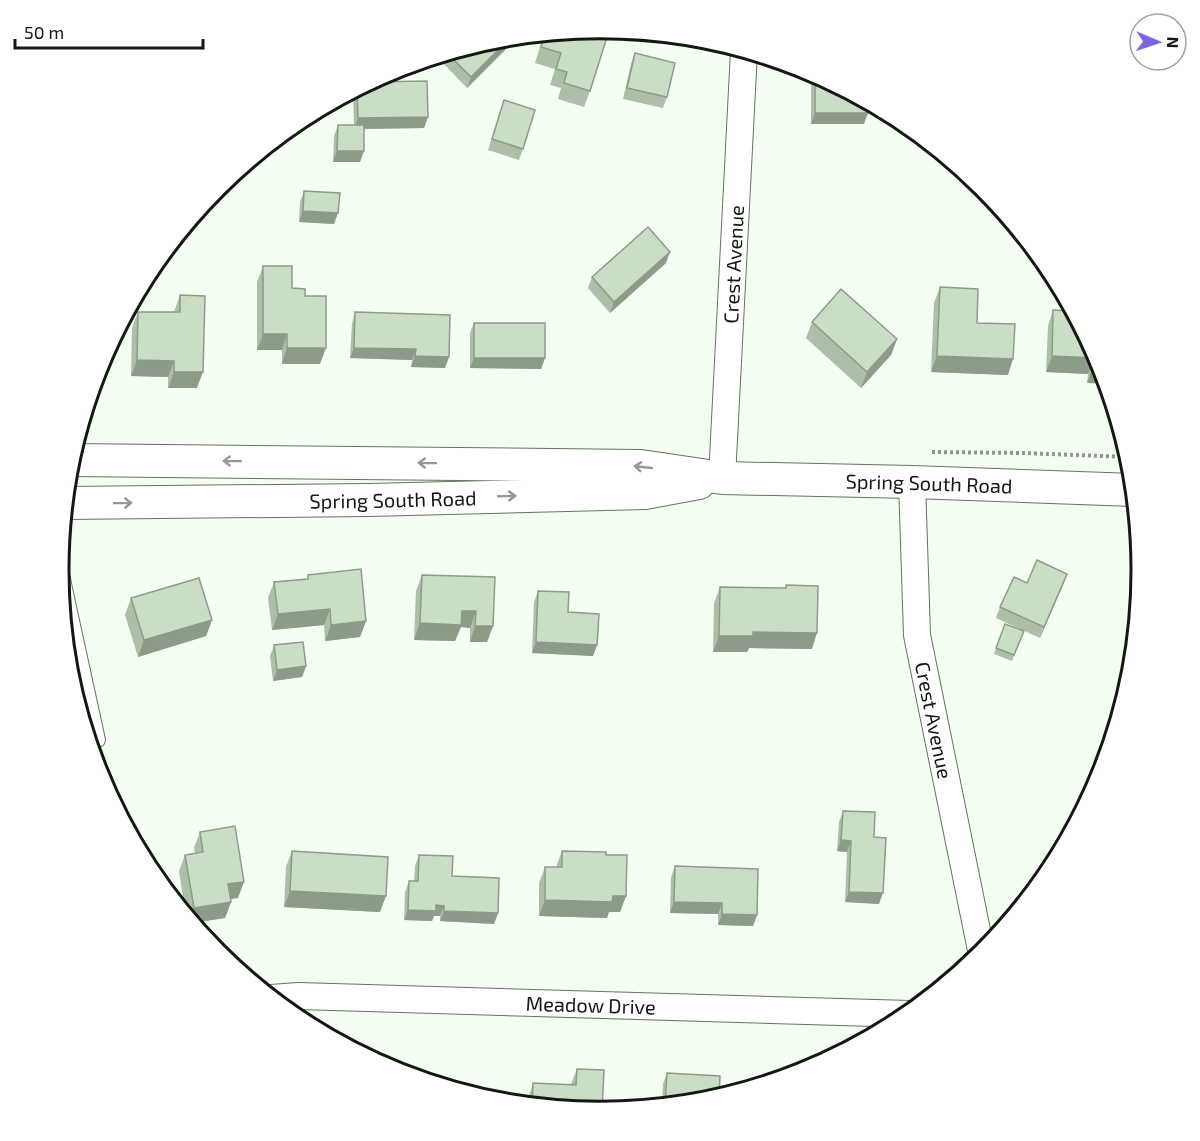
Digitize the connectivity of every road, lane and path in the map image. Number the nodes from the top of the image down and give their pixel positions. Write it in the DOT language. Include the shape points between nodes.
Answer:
graph roads {
  1 [pos="744,59"];
  2 [pos="81,460"];
  3 [pos="722,478"];
  4 [pos="912,482"];
  5 [pos="1125,490"];
  6 [pos="73,503"];
  7 [pos="74,647"];
  8 [pos="83,671"];
  9 [pos="79,676"];
  10 [pos="97,740"];
  11 [pos="979,942"];
  12 [pos="283,997"];
  13 [pos="893,1013"];
  1 -- 3 [label="street, Crest Avenue"];
  3 -- 2 [label="street, Spring South Road, one-way" via="641,466"];
  3 -- 4 [label="street, Spring South Road"];
  6 -- 3 [label="street, Spring South Road, one-way" via="645,493"];
  4 -- 5 [label="street, Spring South Road"];
  4 -- 11 [label="street, Crest Avenue" via="917,635"];
  7 -- 8 [label="lane"];
  8 -- 9 [label="lane"];
  8 -- 10 [label="lane"];
  12 -- 13 [label="street, Meadow Drive"];
}
